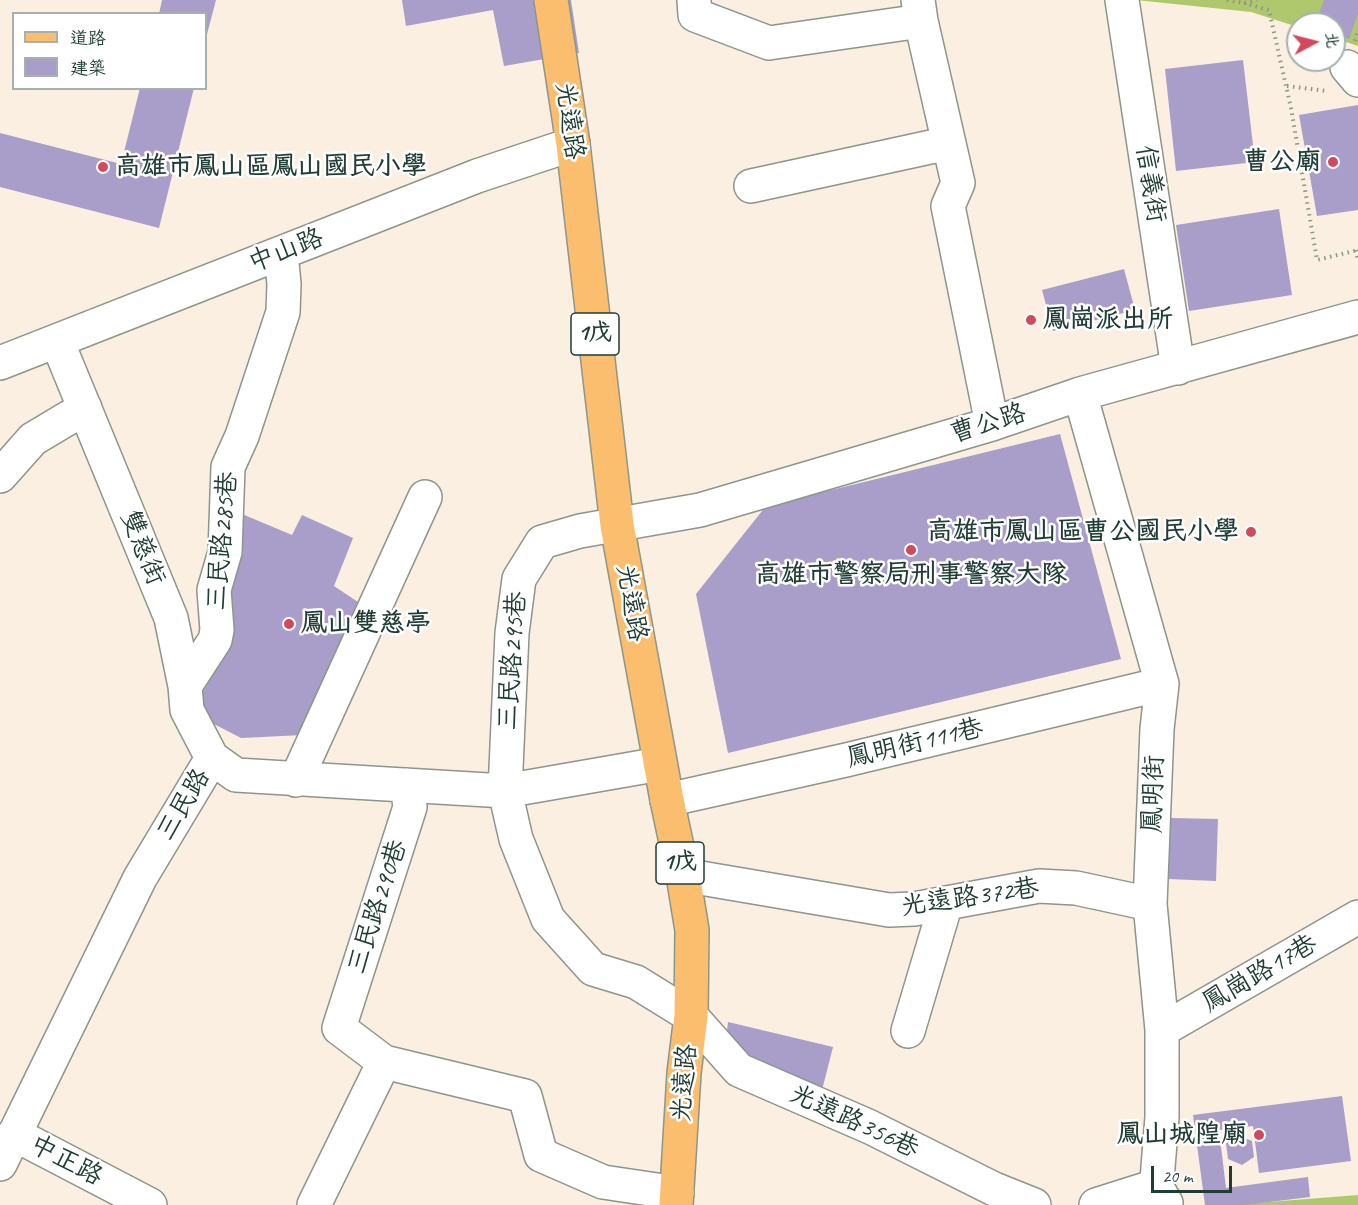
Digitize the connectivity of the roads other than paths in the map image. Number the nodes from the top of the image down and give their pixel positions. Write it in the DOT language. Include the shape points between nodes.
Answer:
graph roads {
  1 [pos="551,0"];
  2 [pos="694,0"];
  3 [pos="1122,0"];
  4 [pos="919,11"];
  5 [pos="949,143"];
  6 [pos="573,144"];
  7 [pos="751,186"];
  8 [pos="282,253"];
  9 [pos="1358,317"];
  10 [pos="57,341"];
  11 [pos="0,363"];
  12 [pos="1178,368"];
  13 [pos="1080,394"];
  14 [pos="85,408"];
  15 [pos="992,424"];
  16 [pos="0,476"];
  17 [pos="425,497"];
  18 [pos="617,525"];
  19 [pos="1162,684"];
  20 [pos="185,686"];
  21 [pos="212,758"];
  22 [pos="660,764"];
  23 [pos="296,780"];
  24 [pos="407,785"];
  25 [pos="506,791"];
  26 [pos="667,800"];
  27 [pos="683,875"];
  28 [pos="946,903"];
  29 [pos="1150,904"];
  30 [pos="1358,917"];
  31 [pos="691,1016"];
  32 [pos="1162,1030"];
  33 [pos="908,1031"];
  34 [pos="384,1062"];
  35 [pos="14,1134"];
  36 [pos="0,1164"];
  37 [pos="676,1199"];
  38 [pos="1159,1199"];
  39 [pos="150,1205"];
  40 [pos="314,1205"];
  41 [pos="1034,1205"];
  42 [pos="1096,1205"];
  1 -- 6 [label="main road, 光遠路 / 1戊"];
  2 -- 4 [label="street" via="695,15 769,43"];
  3 -- 12 [label="street, 信義街"];
  4 -- 5 [label="street"];
  5 -- 7 [label="street"];
  5 -- 15 [label="street" via="958,183 948,206"];
  6 -- 8 [label="street, 中山路" via="477,176"];
  6 -- 18 [label="main road, 光遠路 / 1戊"];
  8 -- 10 [label="street, 中山路"];
  8 -- 20 [label="street, 三民路285巷" via="282,312 242,436 228,467 226,542 214,590 215,640"];
  9 -- 12 [label="street, 曹公路"];
  10 -- 11 [label="street, 中山路"];
  10 -- 14 [label="street, 雙慈街"];
  12 -- 13 [label="street, 曹公路"];
  13 -- 15 [label="street, 曹公路"];
  13 -- 19 [label="street, 鳳明街"];
  14 -- 16 [label="street" via="33,439"];
  14 -- 20 [label="street, 雙慈街" via="171,618"];
  15 -- 18 [label="street, 曹公路" via="700,510"];
  17 -- 23 [label="street"];
  18 -- 22 [label="main road, 光遠路 / 1戊"];
  18 -- 25 [label="street, 三民路295巷" via="542,542 519,579 512,633"];
  19 -- 26 [label="street, 鳳明街111巷"];
  19 -- 29 [label="street, 鳳明街"];
  20 -- 21 [label="street, 雙慈街" via="187,710"];
  21 -- 23 [label="street, 三民路" via="236,775"];
  21 -- 35 [label="street, 三民路" via="140,878"];
  22 -- 25 [label="street, 三民路"];
  22 -- 26 [label="main road, 光遠路 / 1戊"];
  23 -- 24 [label="street, 三民路"];
  24 -- 25 [label="street, 三民路"];
  24 -- 34 [label="street, 三民路290巷" via="410,807 339,1028"];
  25 -- 31 [label="street, 三民路295巷" via="516,839 548,919 593,969 636,982"];
  26 -- 27 [label="main road, 光遠路 / 1戊"];
  27 -- 28 [label="street, 光遠路372巷" via="889,910"];
  27 -- 31 [label="main road, 光遠路 / 1戊" via="692,930"];
  28 -- 29 [label="street, 光遠路372巷" via="1039,886 1076,888"];
  28 -- 33 [label="street"];
  29 -- 32 [label="street, 鳳明街"];
  30 -- 32 [label="street, 鳳崗路17巷"];
  31 -- 37 [label="main road, 光遠路 / 1戊"];
  31 -- 41 [label="street, 光遠路356巷" via="739,1070"];
  32 -- 38 [label="street, 鳳明街"];
  34 -- 37 [label="street" via="525,1096 541,1155 603,1182"];
  34 -- 40 [label="street"];
  35 -- 36 [label="street, 三民路"];
  35 -- 39 [label="street, 中正路"];
  38 -- 42 [label="street"];
}
